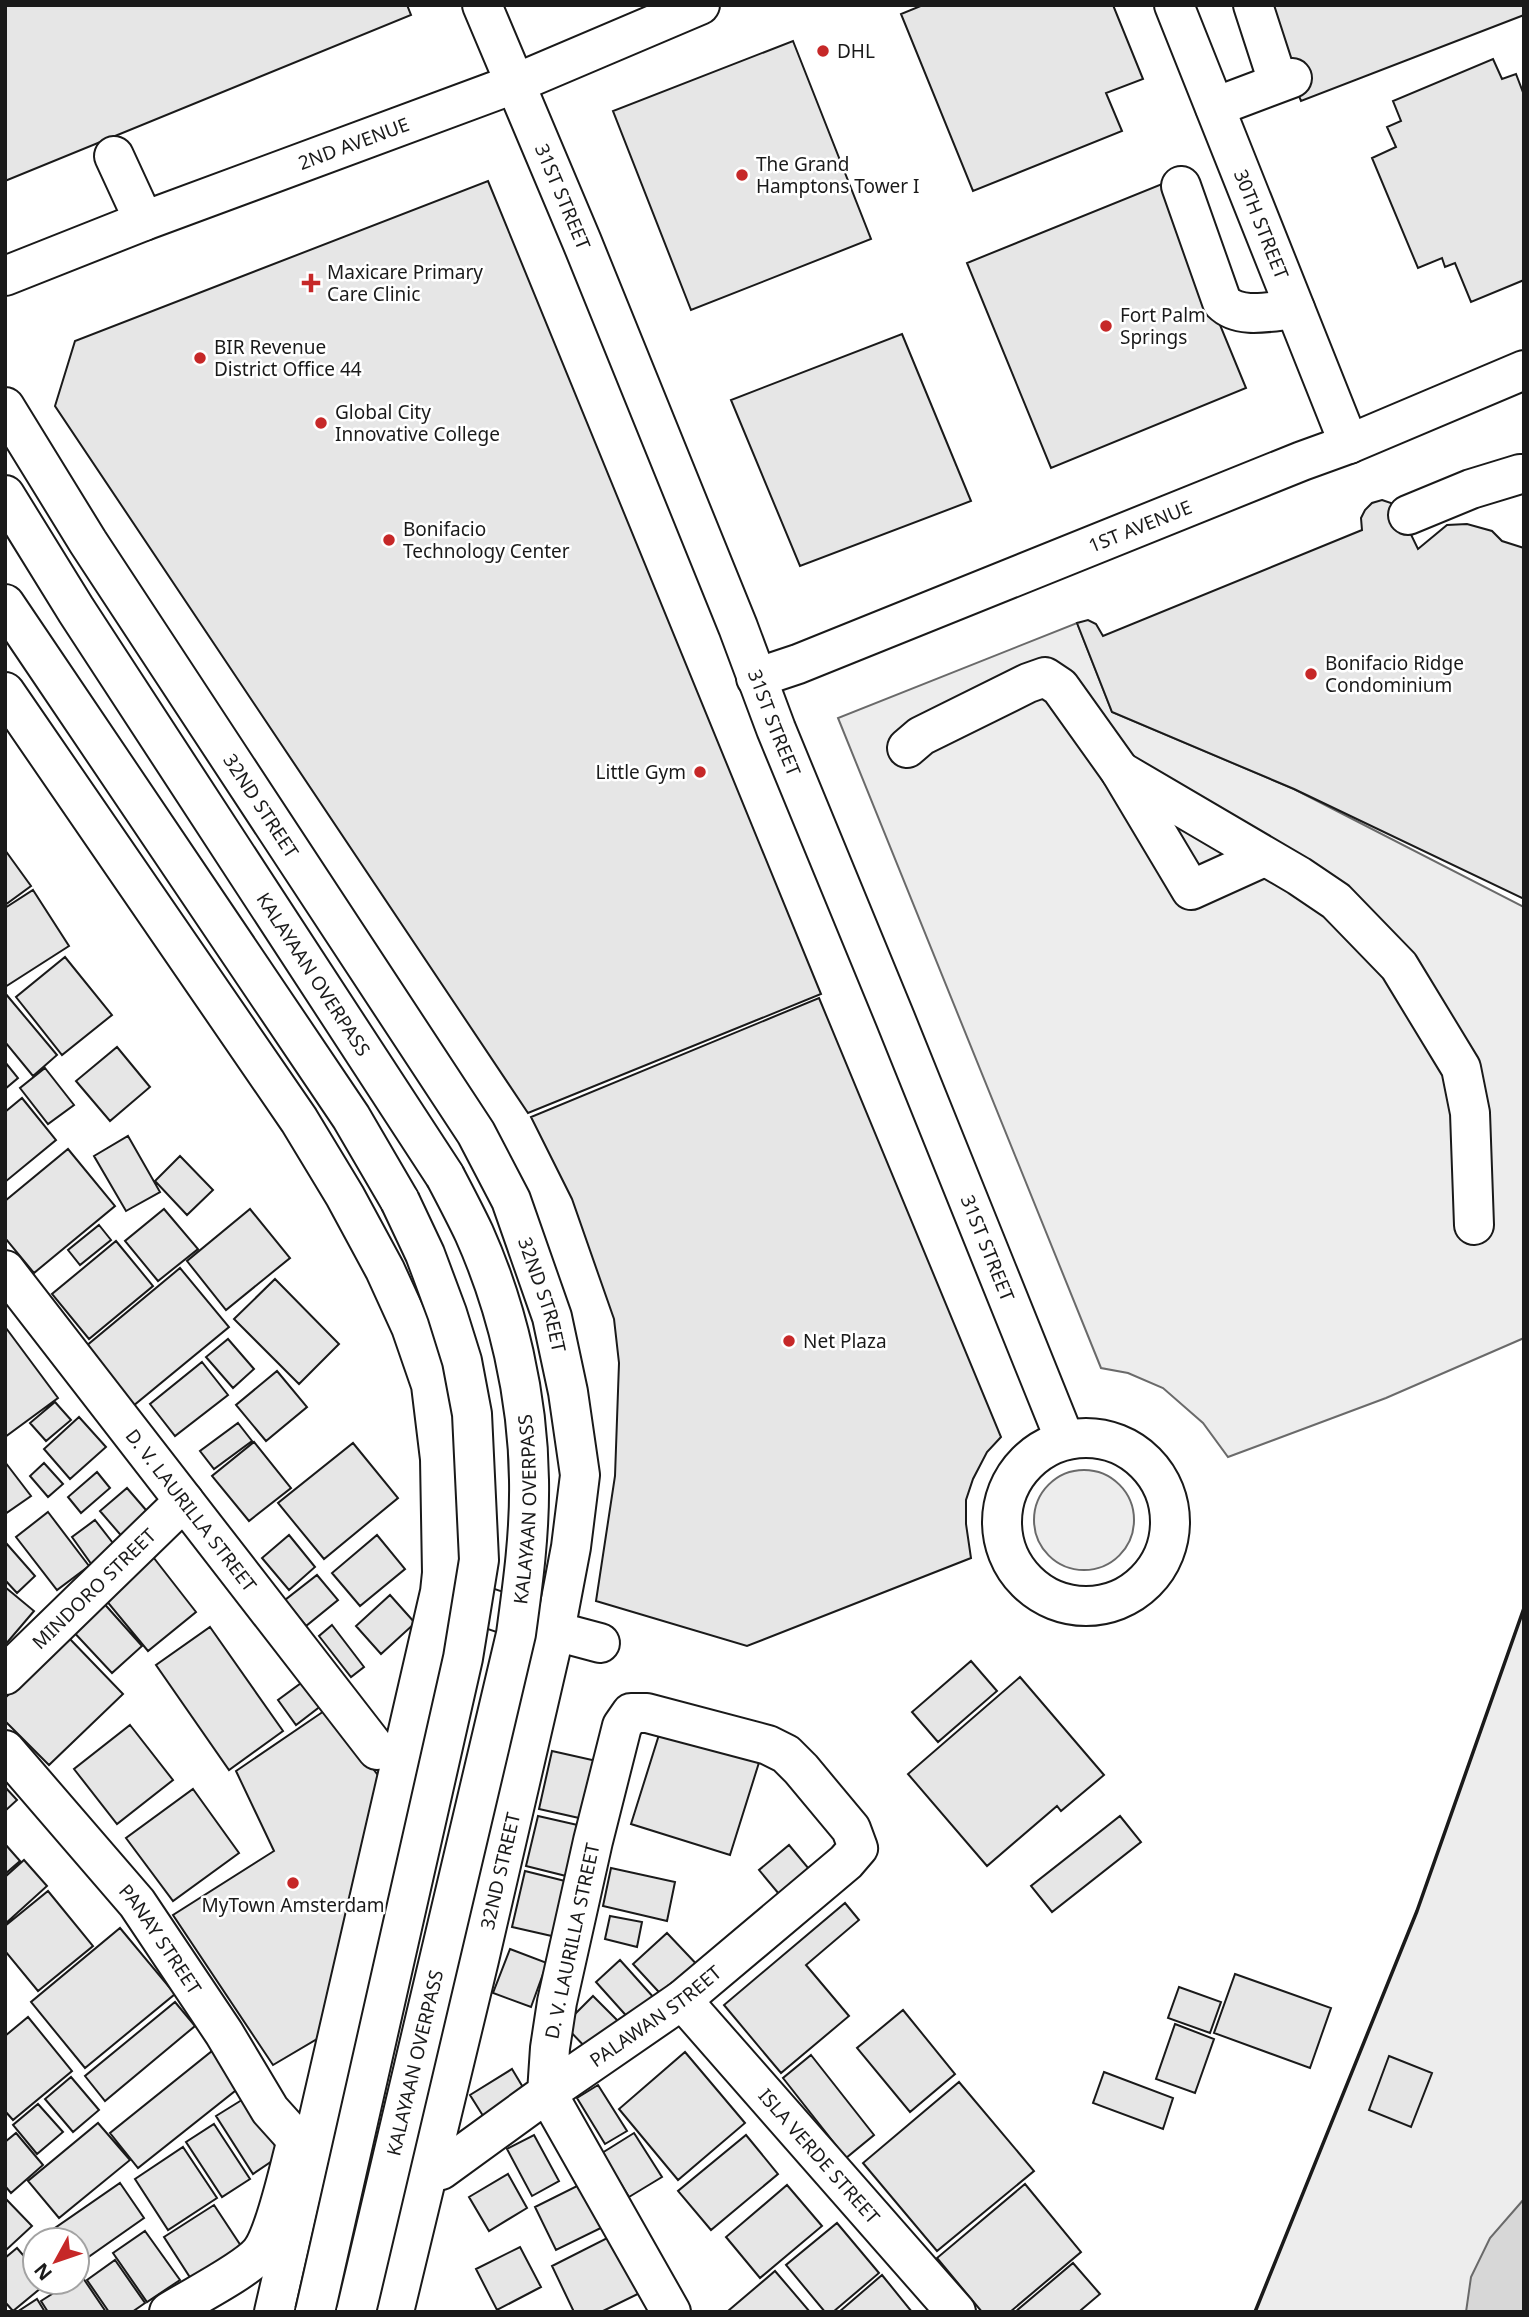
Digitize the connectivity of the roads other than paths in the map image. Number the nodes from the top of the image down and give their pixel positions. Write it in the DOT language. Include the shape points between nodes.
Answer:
graph roads {
  1 [pos="482,5"];
  2 [pos="700,5"];
  3 [pos="1174,5"];
  4 [pos="1254,5"];
  5 [pos="514,84"];
  6 [pos="1215,107"];
  7 [pos="114,156"];
  8 [pos="1236,163"];
  9 [pos="144,221"];
  10 [pos="5,276"];
  11 [pos="1295,309"];
  12 [pos="1523,373"];
  13 [pos="5,407"];
  14 [pos="1349,444"];
  15 [pos="1523,479"];
  16 [pos="5,495"];
  17 [pos="1408,516"];
  18 [pos="16,619"];
  19 [pos="756,678"];
  20 [pos="5,692"];
  21 [pos="907,748"];
  22 [pos="1120,771"];
  23 [pos="1264,857"];
  24 [pos="1474,1225"];
  25 [pos="5,1270"];
  26 [pos="1065,1440"];
  27 [pos="184,1501"];
  28 [pos="440,1592"];
  29 [pos="555,1631"];
  30 [pos="600,1643"];
  31 [pos="5,1675"];
  32 [pos="5,1750"];
  33 [pos="377,1750"];
  34 [pos="858,1848"];
  35 [pos="682,2000"];
  36 [pos="547,2093"];
  37 [pos="441,2170"];
  38 [pos="169,2312"];
  39 [pos="274,2312"];
  40 [pos="315,2312"];
  41 [pos="356,2312"];
  42 [pos="394,2312"];
  43 [pos="671,2312"];
  44 [pos="956,2312"];
  1 -- 5 [label="main road, 31ST STREET"];
  2 -- 5 [label="main road, 2ND AVENUE"];
  3 -- 6 [label="main road, 30TH STREET"];
  4 -- 6 [label="main road" via="1285,80"];
  5 -- 9 [label="main road, 2ND AVENUE"];
  5 -- 19 [label="main road, 31ST STREET" via="603,293"];
  6 -- 8 [label="main road, 30TH STREET"];
  7 -- 9 [label="main road"];
  8 -- 11 [label="main road, 30TH STREET"];
  8 -- 11 [label="main road" via="1173,189 1229,309 1239,313"];
  9 -- 10 [label="main road, 2ND AVENUE"];
  11 -- 14 [label="main road, 30TH STREET"];
  12 -- 14 [label="main road, 1ST AVENUE"];
  13 -- 29 [label="main road, 32ND STREET" via="88,542 476,1133 510,1200 552,1317 580,1475"];
  14 -- 19 [label="main road, 1ST AVENUE"];
  15 -- 17 [label="main road" via="1471,489"];
  16 -- 41 [label="main road, KALAYAAN OVERPASS, bridge" via="445,1176 496,1290 511,1346 530,1480 527,1556 516,1634"];
  18 -- 40 [label="main road, bridge" via="351,1117 400,1200 447,1312 472,1414 479,1560 463,1658"];
  19 -- 26 [label="main road, 31ST STREET"];
  20 -- 28 [label="main road" via="299,1121 385,1270 431,1385 440,1459"];
  21 -- 22 [label="main road" via="921,736 1045,677 1060,687"];
  22 -- 23 [label="main road"];
  22 -- 23 [label="main road" via="1191,890"];
  23 -- 24 [label="main road" via="1336,901 1399,966 1461,1068 1469,1113"];
  25 -- 27 [label="main road, D. V. LAURILLA STREET"];
  26 -- 26 [label="main road" via="1037,1453 1018,1472 1006,1495 1001,1520 1005,1546 1015,1569 1033,1588 1056,1601 1081,1607 1107,1604 1132,1594 1152,1576 1170,1526 1167,1500 1155,1475 1136,1455 1112,1443"];
  27 -- 31 [label="main road, MINDORO STREET"];
  27 -- 33 [label="main road, D. V. LAURILLA STREET"];
  28 -- 29 [label="main road"];
  28 -- 39 [label="main road"];
  29 -- 30 [label="main road"];
  29 -- 42 [label="main road, 32ND STREET"];
  32 -- 38 [label="main road, PANAY STREET" via="137,1903 271,2110 299,2140 260,2254"];
  34 -- 35 [label="main road, PALAWAN STREET"];
  34 -- 36 [label="main road, D. V. LAURILLA STREET" via="851,1829 786,1755 768,1745 688,1723 631,1713 622,1726 557,2002"];
  35 -- 36 [label="main road, PALAWAN STREET"];
  35 -- 44 [label="main road, ISLA VERDE STREET"];
  36 -- 37 [label="main road, PALAWAN STREET"];
  36 -- 43 [label="main road"];
}
